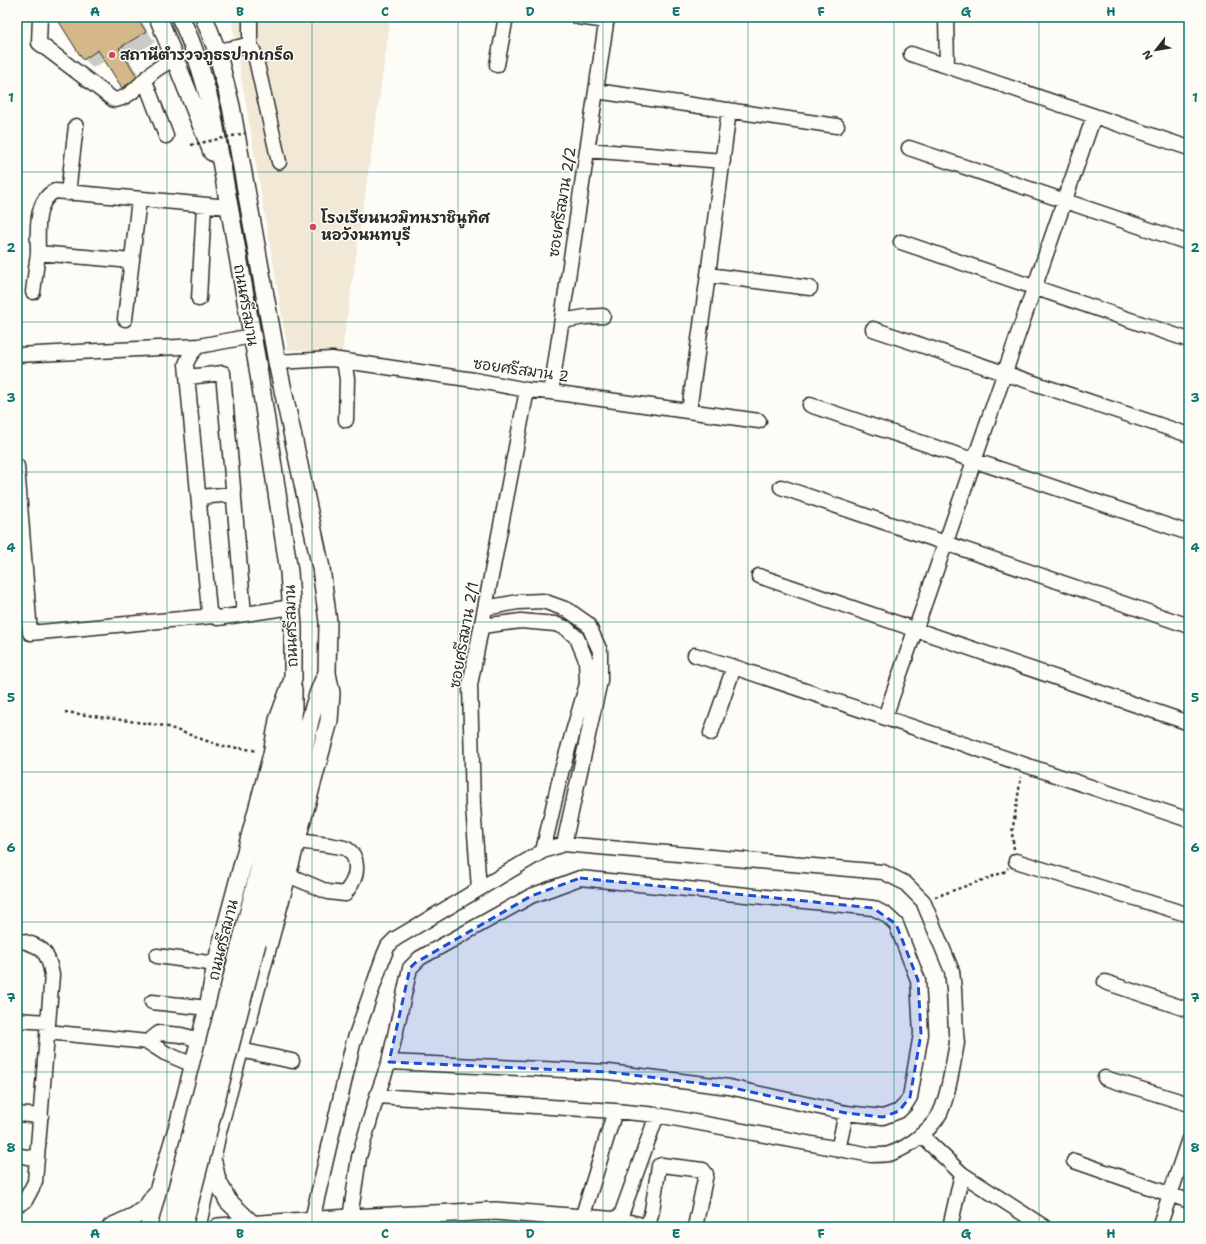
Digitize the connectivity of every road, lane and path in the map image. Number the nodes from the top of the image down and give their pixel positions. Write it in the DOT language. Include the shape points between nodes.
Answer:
graph roads {
  1 [pos="40,17"];
  2 [pos="158,17"];
  3 [pos="180,17"];
  4 [pos="204,17"];
  5 [pos="211,17"];
  6 [pos="250,17"];
  7 [pos="506,17"];
  8 [pos="578,17"];
  9 [pos="946,17"];
  10 [pos="607,19"];
  11 [pos="211,34"];
  12 [pos="250,44"];
  13 [pos="217,51"];
  14 [pos="911,54"];
  15 [pos="175,58"];
  16 [pos="497,65"];
  17 [pos="947,66"];
  18 [pos="145,81"];
  19 [pos="596,91"];
  20 [pos="729,110"];
  21 [pos="1094,116"];
  22 [pos="76,126"];
  23 [pos="837,126"];
  24 [pos="246,133"];
  25 [pos="166,136"];
  26 [pos="191,145"];
  27 [pos="909,148"];
  28 [pos="1189,148"];
  29 [pos="587,150"];
  30 [pos="723,161"];
  31 [pos="279,162"];
  32 [pos="225,186"];
  33 [pos="68,193"];
  34 [pos="139,199"];
  35 [pos="1064,201"];
  36 [pos="204,205"];
  37 [pos="229,207"];
  38 [pos="901,242"];
  39 [pos="1189,244"];
  40 [pos="38,253"];
  41 [pos="132,261"];
  42 [pos="708,275"];
  43 [pos="1034,287"];
  44 [pos="810,288"];
  45 [pos="33,292"];
  46 [pos="200,299"];
  47 [pos="603,316"];
  48 [pos="125,319"];
  49 [pos="562,321"];
  50 [pos="874,329"];
  51 [pos="252,336"];
  52 [pos="1189,340"];
  53 [pos="199,346"];
  54 [pos="17,355"];
  55 [pos="344,361"];
  56 [pos="277,362"];
  57 [pos="1005,373"];
  58 [pos="188,377"];
  59 [pos="527,390"];
  60 [pos="551,392"];
  61 [pos="810,404"];
  62 [pos="689,411"];
  63 [pos="346,420"];
  64 [pos="759,421"];
  65 [pos="1189,435"];
  66 [pos="974,460"];
  67 [pos="17,466"];
  68 [pos="781,487"];
  69 [pos="234,494"];
  70 [pos="199,497"];
  71 [pos="1189,533"];
  72 [pos="945,543"];
  73 [pos="759,576"];
  74 [pos="292,607"];
  75 [pos="485,608"];
  76 [pos="244,614"];
  77 [pos="213,616"];
  78 [pos="482,626"];
  79 [pos="1189,626"];
  80 [pos="916,628"];
  81 [pos="695,655"];
  82 [pos="734,667"];
  83 [pos="327,673"];
  84 [pos="293,679"];
  85 [pos="589,701"];
  86 [pos="64,712"];
  87 [pos="885,717"];
  88 [pos="1189,723"];
  89 [pos="711,733"];
  90 [pos="272,754"];
  91 [pos="1023,765"];
  92 [pos="1189,820"];
  93 [pos="297,841"];
  94 [pos="564,844"];
  95 [pos="543,851"];
  96 [pos="1016,861"];
  97 [pos="288,875"];
  98 [pos="479,889"];
  99 [pos="923,901"];
  100 [pos="1189,915"];
  101 [pos="17,940"];
  102 [pos="250,941"];
  103 [pos="157,956"];
  104 [pos="216,964"];
  105 [pos="1105,982"];
  106 [pos="152,1002"];
  107 [pos="208,1008"];
  108 [pos="1189,1010"];
  109 [pos="17,1020"];
  110 [pos="48,1027"];
  111 [pos="200,1040"];
  112 [pos="148,1042"];
  113 [pos="240,1050"];
  114 [pos="292,1061"];
  115 [pos="390,1062"];
  116 [pos="193,1066"];
  117 [pos="1105,1078"];
  118 [pos="377,1096"];
  119 [pos="1189,1104"];
  120 [pos="615,1112"];
  121 [pos="846,1113"];
  122 [pos="17,1114"];
  123 [pos="657,1115"];
  124 [pos="41,1116"];
  125 [pos="179,1122"];
  126 [pos="218,1130"];
  127 [pos="921,1136"];
  128 [pos="1189,1139"];
  129 [pos="838,1150"];
  130 [pos="17,1155"];
  131 [pos="212,1158"];
  132 [pos="37,1159"];
  133 [pos="1074,1161"];
  134 [pos="962,1174"];
  135 [pos="158,1191"];
  136 [pos="1170,1194"];
  137 [pos="1189,1201"];
  138 [pos="17,1205"];
  139 [pos="350,1218"];
  140 [pos="582,1218"];
  141 [pos="312,1220"];
  142 [pos="619,1221"];
  143 [pos="252,1224"];
  144 [pos="111,1227"];
  145 [pos="149,1227"];
  146 [pos="166,1227"];
  147 [pos="183,1227"];
  148 [pos="197,1227"];
  149 [pos="218,1227"];
  150 [pos="644,1227"];
  151 [pos="648,1227"];
  152 [pos="694,1227"];
  153 [pos="950,1227"];
  154 [pos="1044,1227"];
  155 [pos="1159,1227"];
  1 -- 18 [label="street" via="40,43 114,100 123,98"];
  2 -- 15 [label="main road"];
  3 -- 32 [label="main road, ถนนศรีสมาน" via="198,57 206,84"];
  4 -- 11 [label="main road, ถนนศรีสมาน"];
  5 -- 11 [label="main road"];
  6 -- 12 [label="street"];
  7 -- 16 [label="street"];
  8 -- 10 [label="street"];
  9 -- 17 [label="street"];
  10 -- 19 [label="street, ซอยศรีสมาน 2/2"];
  11 -- 13 [label="main road, ถนนศรีสมาน"];
  12 -- 13 [label="street"];
  12 -- 31 [label="street" via="255,55"];
  13 -- 56 [label="main road, ถนนศรีสมาน" via="231,106"];
  14 -- 17 [label="street"];
  15 -- 18 [label="street" via="152,72"];
  15 -- 32 [label="main road"];
  17 -- 21 [label="street"];
  18 -- 25 [label="street"];
  19 -- 20 [label="street"];
  19 -- 29 [label="street, ซอยศรีสมาน 2/2"];
  20 -- 23 [label="street"];
  20 -- 30 [label="street"];
  21 -- 28 [label="street"];
  21 -- 35 [label="street"];
  22 -- 33 [label="street"];
  24 -- 26 [label="path, bridge"];
  27 -- 35 [label="street"];
  29 -- 30 [label="street"];
  29 -- 49 [label="street, ซอยศรีสมาน 2/2"];
  30 -- 42 [label="street"];
  32 -- 37 [label="main road, ถนนศรีสมาน"];
  33 -- 34 [label="street"];
  33 -- 40 [label="street" via="55,191 43,203 38,226"];
  34 -- 36 [label="street"];
  34 -- 41 [label="street"];
  35 -- 39 [label="street"];
  35 -- 43 [label="street"];
  36 -- 37 [label="street"];
  36 -- 46 [label="street"];
  37 -- 51 [label="main road, ถนนศรีสมาน"];
  38 -- 43 [label="street"];
  40 -- 41 [label="street"];
  40 -- 45 [label="street"];
  41 -- 48 [label="street"];
  42 -- 44 [label="street"];
  42 -- 62 [label="street"];
  43 -- 52 [label="street"];
  43 -- 57 [label="street"];
  47 -- 49 [label="street"];
  49 -- 60 [label="street, ซอยศรีสมาน 2/2"];
  50 -- 57 [label="street"];
  51 -- 53 [label="street"];
  51 -- 74 [label="main road, ถนนศรีสมาน" via="289,572"];
  53 -- 54 [label="street"];
  53 -- 58 [label="street" via="188,358"];
  55 -- 56 [label="street, ซอยศรีสมาน 2" via="332,359"];
  55 -- 59 [label="street, ซอยศรีสมาน 2"];
  55 -- 63 [label="street" via="347,379"];
  56 -- 83 [label="main road, ถนนศรีสมาน" via="321,568 328,622"];
  57 -- 65 [label="street"];
  57 -- 66 [label="street"];
  58 -- 69 [label="street" via="223,373"];
  58 -- 70 [label="street"];
  59 -- 60 [label="street, ซอยศรีสมาน 2"];
  59 -- 75 [label="street, ซอยศรีสมาน 2/1"];
  60 -- 62 [label="street, ซอยศรีสมาน 2"];
  61 -- 66 [label="street"];
  62 -- 64 [label="street, ซอยศรีสมาน 2"];
  66 -- 71 [label="street"];
  66 -- 72 [label="street"];
  67 -- 77 [label="street" via="30,633"];
  68 -- 72 [label="street"];
  69 -- 70 [label="street"];
  69 -- 76 [label="street"];
  70 -- 77 [label="street" via="209,611"];
  72 -- 79 [label="street"];
  72 -- 80 [label="street"];
  73 -- 80 [label="street"];
  74 -- 76 [label="street"];
  74 -- 84 [label="main road, ถนนศรีสมาน"];
  75 -- 78 [label="street, ซอยศรีสมาน 2/1"];
  75 -- 85 [label="street" via="518,602 543,601 568,610 588,624 600,651 600,681"];
  76 -- 77 [label="street" via="218,618"];
  78 -- 85 [label="street" via="521,621 555,624 566,628 577,638 586,660"];
  78 -- 98 [label="street, ซอยศรีสมาน 2/1" via="470,685"];
  80 -- 87 [label="street"];
  80 -- 88 [label="street"];
  81 -- 82 [label="street"];
  82 -- 87 [label="street"];
  82 -- 89 [label="street"];
  83 -- 93 [label="main road, ถนนศรีสมาน" via="331,693 329,721"];
  83 -- 102 [label="main road" via="312,715 296,785"];
  84 -- 90 [label="main road, ถนนศรีสมาน" via="278,720"];
  84 -- 102 [label="main road" via="294,731"];
  85 -- 94 [label="street"];
  85 -- 95 [label="street" via="561,773"];
  86 -- 90 [label="path" via="165,726 225,747"];
  87 -- 91 [label="street"];
  90 -- 104 [label="main road, ถนนศรีสมาน"];
  91 -- 92 [label="street"];
  91 -- 96 [label="path" via="1012,833"];
  93 -- 97 [label="main road, ถนนศรีสมาน"];
  93 -- 97 [label="street" via="346,848 353,855 356,866 354,876 345,894 328,892"];
  94 -- 95 [label="street"];
  94 -- 99 [label="street" via="883,872 905,883"];
  95 -- 98 [label="street"];
  96 -- 99 [label="path" via="1004,872"];
  96 -- 100 [label="street"];
  97 -- 113 [label="main road, ถนนศรีสมาน"];
  98 -- 141 [label="street" via="395,939 388,946 353,1044"];
  99 -- 127 [label="street" via="952,971 957,1043 943,1107 933,1124"];
  101 -- 110 [label="street" via="32,943 50,960 52,975"];
  102 -- 146 [label="main road, bridge"];
  102 -- 147 [label="main road, bridge"];
  103 -- 104 [label="street"];
  104 -- 107 [label="main road, ถนนศรีสมาน"];
  105 -- 108 [label="street"];
  106 -- 107 [label="street"];
  107 -- 111 [label="main road, ถนนศรีสมาน"];
  109 -- 110 [label="street"];
  110 -- 112 [label="street"];
  110 -- 124 [label="street"];
  111 -- 112 [label="street" via="159,1033"];
  111 -- 116 [label="main road, ถนนศรีสมาน"];
  112 -- 116 [label="street"];
  113 -- 114 [label="street"];
  113 -- 126 [label="main road, ถนนศรีสมาน"];
  115 -- 118 [label="street"];
  115 -- 121 [label="street" via="609,1072 729,1087"];
  115 -- 121 [label="street" via="410,968 420,958 531,896 580,878 873,908 896,924 918,980 921,1034 910,1097 905,1105 899,1111 884,1117"];
  116 -- 125 [label="main road, ถนนศรีสมาน"];
  117 -- 119 [label="street"];
  118 -- 120 [label="street"];
  118 -- 139 [label="street" via="359,1157"];
  120 -- 123 [label="street"];
  120 -- 140 [label="street"];
  121 -- 129 [label="street"];
  122 -- 124 [label="street"];
  123 -- 129 [label="street"];
  123 -- 142 [label="street"];
  124 -- 132 [label="street"];
  125 -- 126 [label="main road" via="191,1139 198,1141 210,1137"];
  125 -- 135 [label="main road, ถนนศรีสมาน"];
  126 -- 131 [label="main road, ถนนศรีสมาน"];
  127 -- 129 [label="street" via="888,1154 871,1155"];
  127 -- 134 [label="street"];
  128 -- 136 [label="street"];
  130 -- 132 [label="street"];
  131 -- 143 [label="main road" via="217,1180 228,1201"];
  131 -- 148 [label="main road, ถนนศรีสมาน"];
  132 -- 138 [label="street" via="35,1182 25,1201"];
  133 -- 136 [label="street"];
  134 -- 153 [label="street"];
  134 -- 154 [label="street"];
  135 -- 144 [label="main road" via="147,1207 135,1216"];
  135 -- 145 [label="main road, ถนนศรีสมาน"];
  136 -- 137 [label="street"];
  136 -- 155 [label="street"];
  139 -- 140 [label="main road" via="495,1211"];
  139 -- 141 [label="main road"];
  140 -- 142 [label="main road"];
  141 -- 143 [label="main road"];
  142 -- 150 [label="main road"];
  143 -- 149 [label="main road"];
  151 -- 152 [label="street" via="659,1166 662,1165 704,1170"];
}
